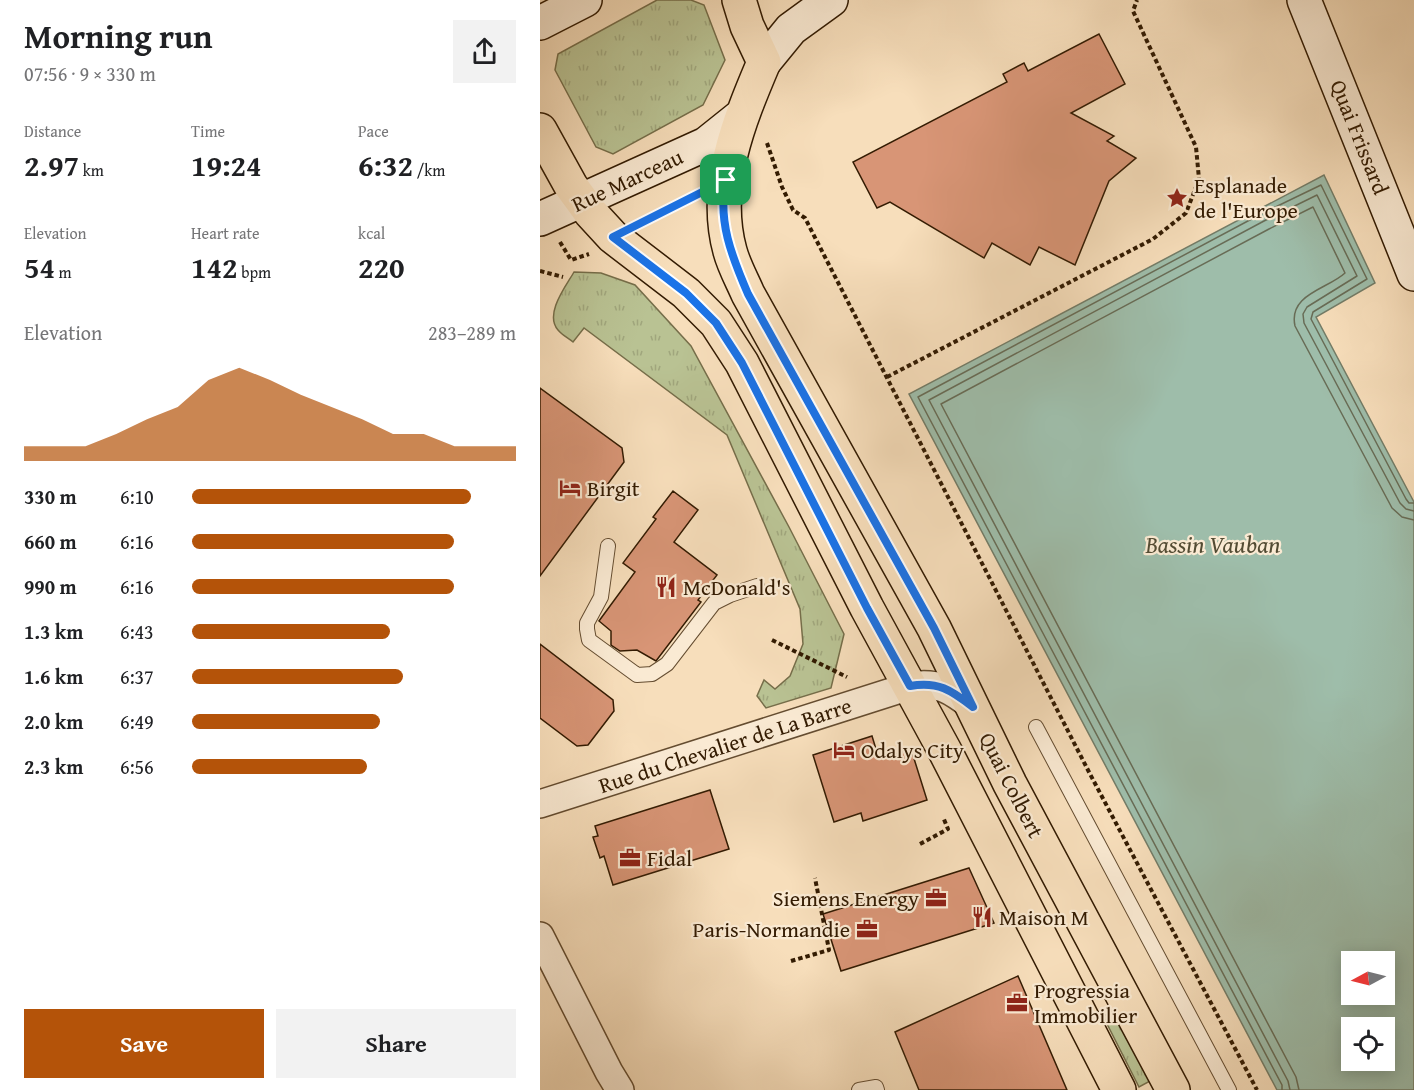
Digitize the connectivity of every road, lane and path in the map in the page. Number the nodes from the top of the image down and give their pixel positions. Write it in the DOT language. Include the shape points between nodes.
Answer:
graph roads {
  1 [pos="585,0"];
  2 [pos="739,0"];
  3 [pos="831,0"];
  4 [pos="1137,0"];
  5 [pos="1304,0"];
  6 [pos="540,23"];
  7 [pos="764,62"];
  8 [pos="741,116"];
  9 [pos="540,130"];
  10 [pos="762,150"];
  11 [pos="726,180"];
  12 [pos="581,200"];
  13 [pos="540,219"];
  14 [pos="613,237"];
  15 [pos="572,260"];
  16 [pos="540,272"];
  17 [pos="1414,274"];
  18 [pos="563,277"];
  19 [pos="886,377"];
  20 [pos="608,546"];
  21 [pos="757,586"];
  22 [pos="934,628"];
  23 [pos="772,640"];
  24 [pos="910,686"];
  25 [pos="878,696"];
  26 [pos="973,707"];
  27 [pos="1036,727"];
  28 [pos="540,804"];
  29 [pos="939,808"];
  30 [pos="920,843"];
  31 [pos="815,878"];
  32 [pos="540,936"];
  33 [pos="791,961"];
  34 [pos="620,1090"];
  35 [pos="859,1090"];
  36 [pos="877,1090"];
  37 [pos="1119,1090"];
  38 [pos="1173,1090"];
  39 [pos="1229,1090"];
  40 [pos="1257,1090"];
  1 -- 6 [label="street"];
  2 -- 7 [label="main road"];
  3 -- 7 [label="street" via="791,29"];
  4 -- 19 [label="path" via="1133,11 1196,147 1199,179 1186,213 1153,239"];
  5 -- 17 [label="street, Quai Frissard"];
  7 -- 8 [label="main road, Quai Colbert"];
  8 -- 11 [label="main road, Quai Colbert"];
  8 -- 12 [label="street, Rue Marceau" via="706,144"];
  9 -- 12 [label="main road, Quai Colbert"];
  10 -- 19 [label="path" via="765,139 793,210 805,218"];
  11 -- 14 [label="path"];
  11 -- 22 [label="main road, Quai Colbert" via="725,228 730,253 748,294"];
  12 -- 13 [label="street, Rue Marceau"];
  12 -- 14 [label="main road, Quai Colbert"];
  14 -- 15 [label="path" via="593,253"];
  14 -- 24 [label="main road, Quai Colbert" via="686,293 716,323 742,363"];
  16 -- 18 [label="path"];
  19 -- 40 [label="path"];
  20 -- 21 [label="lane" via="601,597 587,629 590,640 637,675 652,674 667,664 714,603"];
  22 -- 24 [label="street" via="936,653"];
  22 -- 26 [label="main road, Quai Colbert"];
  23 -- 25 [label="path" via="862,684"];
  24 -- 25 [label="street, Rue du Chevalier de La Barre"];
  24 -- 26 [label="street, Rue du Chevalier de La Barre" via="939,686"];
  24 -- 37 [label="main road, Quai Colbert"];
  25 -- 28 [label="street, Rue du Chevalier de La Barre"];
  26 -- 38 [label="main road, Quai Colbert"];
  27 -- 39 [label="lane"];
  29 -- 30 [label="path" via="948,829"];
  31 -- 33 [label="path" via="829,950"];
  32 -- 34 [label="street"];
  35 -- 36 [label="lane"];
}
